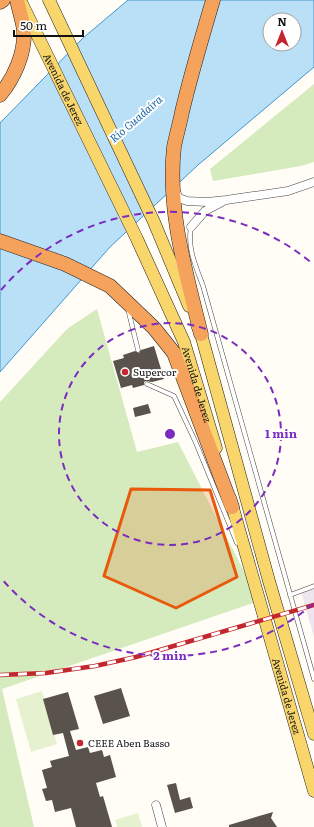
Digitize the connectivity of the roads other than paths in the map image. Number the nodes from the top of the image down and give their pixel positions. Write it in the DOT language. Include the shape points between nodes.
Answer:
graph roads {
  1 [pos="3,0"];
  2 [pos="17,0"];
  3 [pos="20,0"];
  4 [pos="49,0"];
  5 [pos="213,0"];
  6 [pos="0,2"];
  7 [pos="0,95"];
  8 [pos="314,182"];
  9 [pos="173,188"];
  10 [pos="226,200"];
  11 [pos="175,211"];
  12 [pos="191,227"];
  13 [pos="182,231"];
  14 [pos="185,238"];
  15 [pos="0,241"];
  16 [pos="190,248"];
  17 [pos="126,301"];
  18 [pos="201,334"];
  19 [pos="138,350"];
  20 [pos="147,384"];
  21 [pos="232,507"];
  22 [pos="254,585"];
  23 [pos="314,586"];
  24 [pos="290,595"];
  25 [pos="314,679"];
  26 [pos="314,734"];
  27 [pos="314,791"];
  28 [pos="156,805"];
  29 [pos="162,827"];
  1 -- 6 [label="highway"];
  2 -- 7 [label="highway" via="24,32 22,52 17,68"];
  3 -- 21 [label="main road, Avenida de Jerez" via="137,239 184,342"];
  4 -- 18 [label="main road, Avenida de Jerez" via="154,222"];
  5 -- 9 [label="highway" via="189,82 174,147"];
  8 -- 10 [label="street" via="288,191"];
  9 -- 10 [label="street" via="179,198 186,201"];
  9 -- 11 [label="highway"];
  10 -- 12 [label="street" via="205,211"];
  11 -- 13 [label="lane"];
  11 -- 18 [label="highway"];
  12 -- 16 [label="lane"];
  14 -- 16 [label="lane"];
  15 -- 17 [label="highway" via="65,264 110,286"];
  16 -- 24 [label="lane"];
  17 -- 19 [label="lane"];
  17 -- 21 [label="highway" via="174,352"];
  18 -- 26 [label="main road, Avenida de Jerez"];
  20 -- 22 [label="lane" via="174,396"];
  21 -- 22 [label="main road, Avenida de Jerez"];
  22 -- 27 [label="main road, Avenida de Jerez"];
  23 -- 24 [label="lane"];
  24 -- 25 [label="lane"];
  28 -- 29 [label="street"];
}
